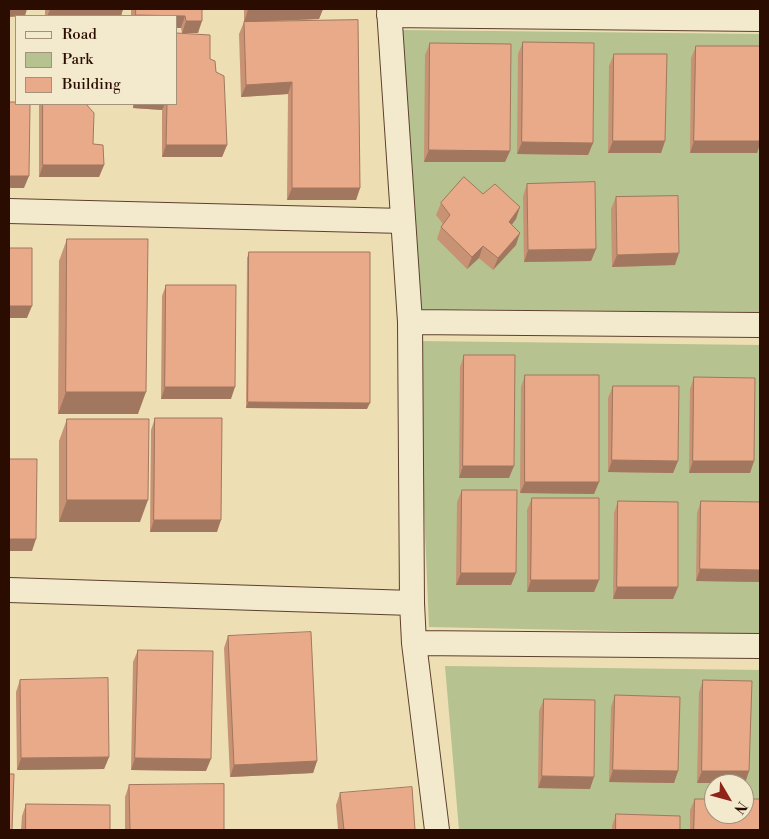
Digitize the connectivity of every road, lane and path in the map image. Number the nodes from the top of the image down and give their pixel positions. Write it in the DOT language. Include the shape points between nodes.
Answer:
graph roads {
  1 [pos="389,12"];
  2 [pos="760,20"];
  3 [pos="9,211"];
  4 [pos="403,221"];
  5 [pos="410,322"];
  6 [pos="760,325"];
  7 [pos="9,590"];
  8 [pos="412,604"];
  9 [pos="414,643"];
  10 [pos="760,646"];
  11 [pos="437,830"];
  1 -- 2 [label="street"];
  1 -- 4 [label="street"];
  3 -- 4 [label="street"];
  4 -- 5 [label="street"];
  5 -- 6 [label="street"];
  5 -- 8 [label="street"];
  7 -- 8 [label="street"];
  8 -- 9 [label="street"];
  9 -- 10 [label="street"];
  9 -- 11 [label="street"];
}
